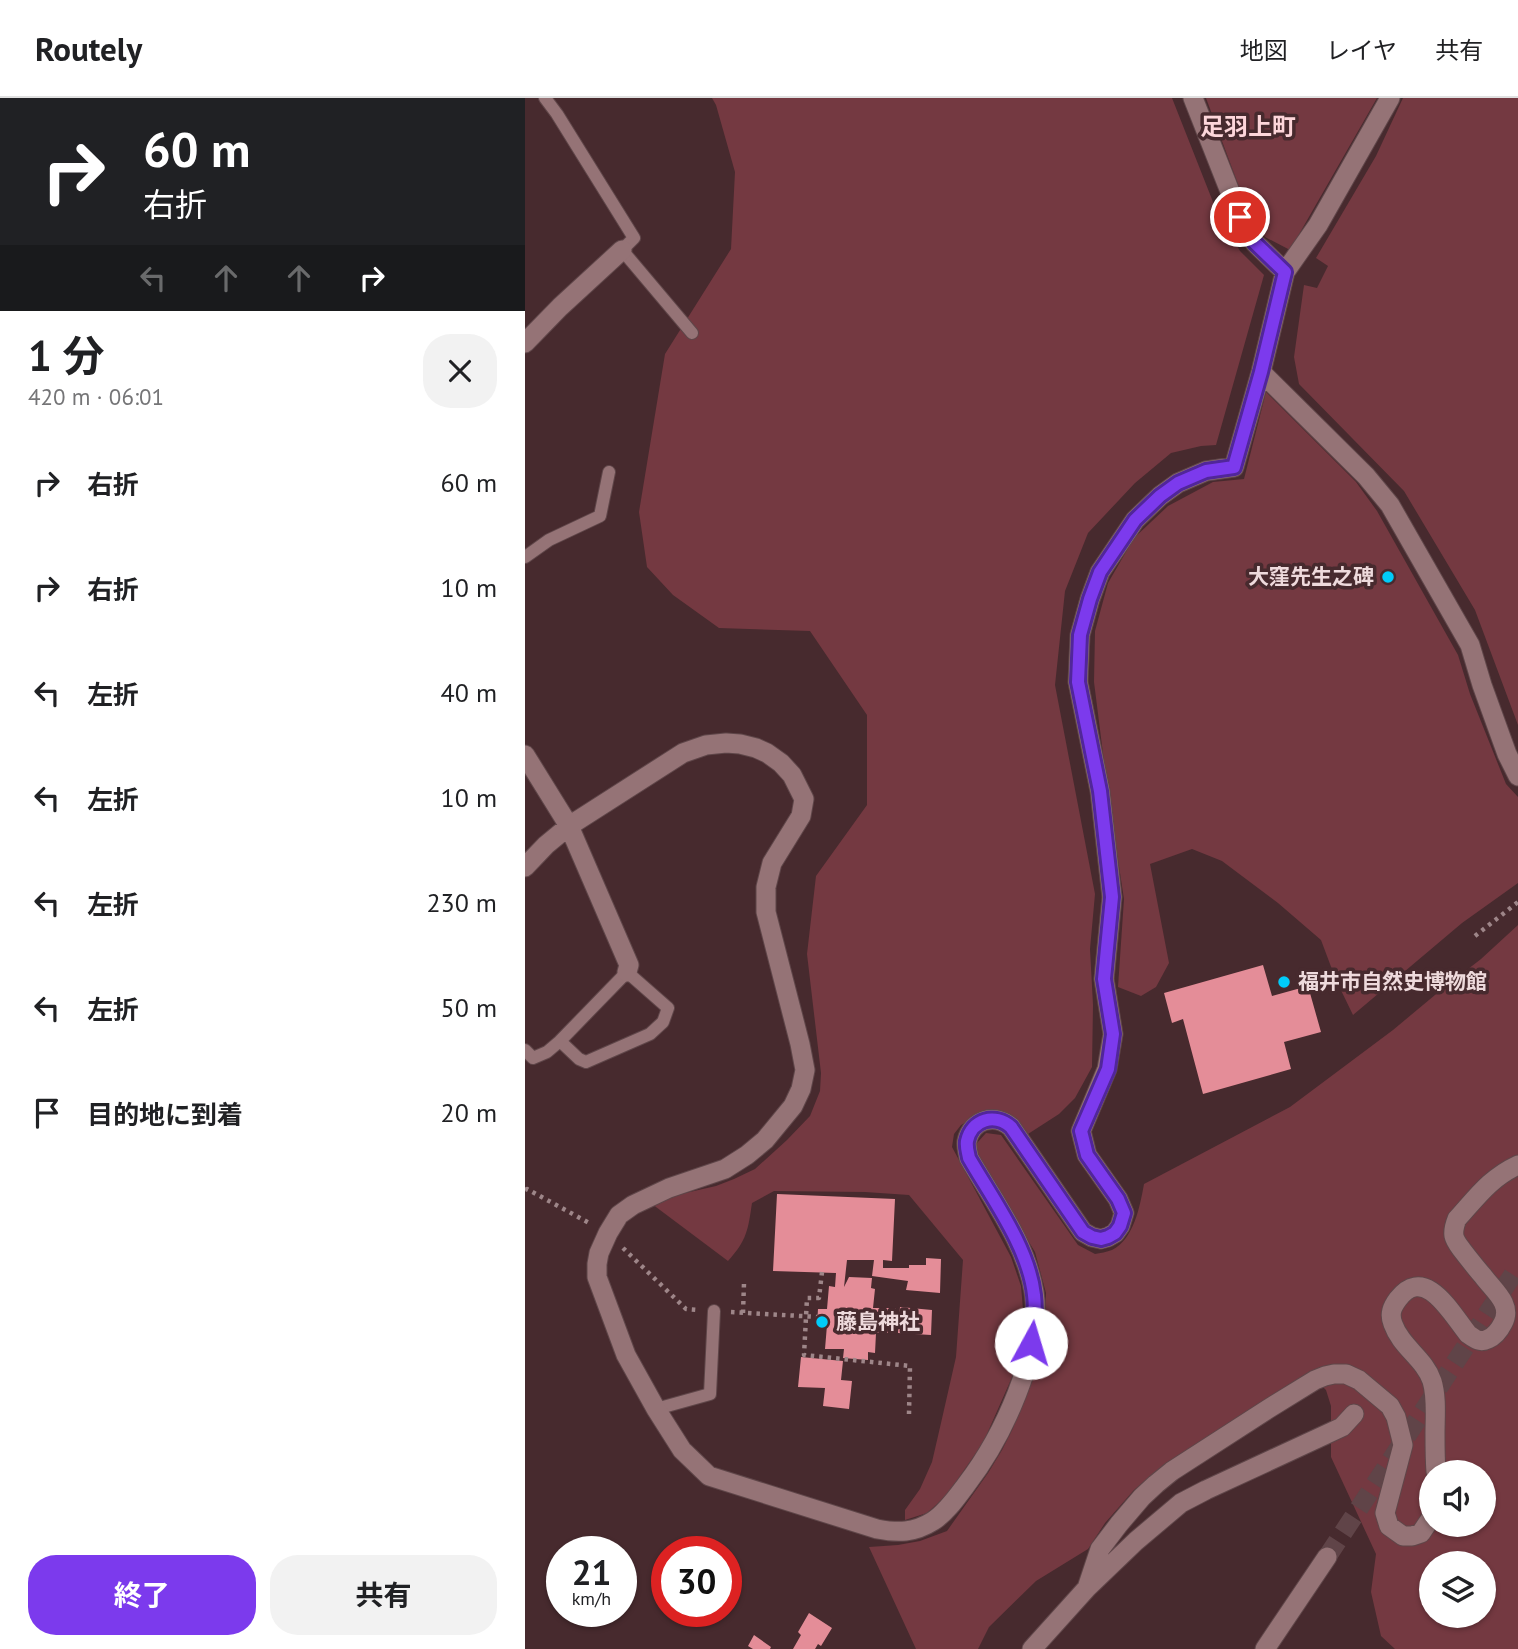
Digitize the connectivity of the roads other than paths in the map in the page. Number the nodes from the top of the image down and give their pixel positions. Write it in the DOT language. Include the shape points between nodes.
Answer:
graph roads {
  1 [pos="545,98"];
  2 [pos="1193,98"];
  3 [pos="1389,98"];
  4 [pos="622,250"];
  5 [pos="1285,272"];
  6 [pos="692,333"];
  7 [pos="525,343"];
  8 [pos="1261,372"];
  9 [pos="609,472"];
  10 [pos="525,557"];
  11 [pos="525,755"];
  12 [pos="1518,776"];
  13 [pos="569,826"];
  14 [pos="525,867"];
  15 [pos="627,972"];
  16 [pos="560,1041"];
  17 [pos="525,1050"];
  18 [pos="1518,1165"];
  19 [pos="714,1311"];
  20 [pos="656,1409"];
  21 [pos="1354,1414"];
  22 [pos="1436,1460"];
  23 [pos="1419,1534"];
  24 [pos="1327,1557"];
  25 [pos="1087,1588"];
  26 [pos="1032,1649"];
  27 [pos="1265,1649"];
  1 -- 4 [label="lane" via="634,238"];
  2 -- 5 [label="street" via="1240,217 1255,243"];
  3 -- 5 [label="street" via="1318,225"];
  4 -- 6 [label="lane"];
  4 -- 7 [label="street"];
  5 -- 8 [label="street"];
  8 -- 12 [label="street" via="1390,505 1470,645"];
  8 -- 20 [label="street" via="1234,467 1206,471 1178,483 1135,520 1100,572 1080,635 1078,682 1100,791 1112,897 1104,979 1113,1034 1108,1069 1081,1131 1087,1155 1124,1213 1115,1233 1101,1239 1092,1237 1083,1232 1005,1121 989,1119 970,1134 966,1144 969,1158 1016,1240 1034,1294 1035,1319 1023,1376 992,1448 935,1520 896,1533 709,1476 682,1450"];
  9 -- 10 [label="lane" via="600,516"];
  11 -- 13 [label="street"];
  13 -- 14 [label="street"];
  13 -- 15 [label="street" via="629,965"];
  13 -- 20 [label="street" via="683,753 706,745 740,744 767,753 792,775 804,799 801,816 772,863 766,887 766,912 803,1057 801,1089 793,1106 747,1155 633,1205 619,1216 599,1254 597,1277 626,1355"];
  15 -- 16 [label="lane"];
  15 -- 16 [label="lane" via="668,1009 663,1022 650,1034 586,1062"];
  16 -- 17 [label="lane" via="533,1058"];
  18 -- 22 [label="street" via="1492,1180 1457,1219 1453,1235 1502,1298 1506,1310 1498,1331 1486,1340 1474,1338 1423,1286 1407,1289 1391,1314 1398,1336 1432,1379"];
  19 -- 20 [label="lane" via="710,1394"];
  21 -- 25 [label="street" via="1342,1427 1181,1503"];
  23 -- 25 [label="street" via="1403,1536 1388,1526 1384,1513 1403,1445 1396,1416 1373,1390 1354,1377 1335,1374 1315,1380 1172,1471 1142,1497 1100,1549"];
  24 -- 27 [label="street"];
  25 -- 26 [label="street"];
}
